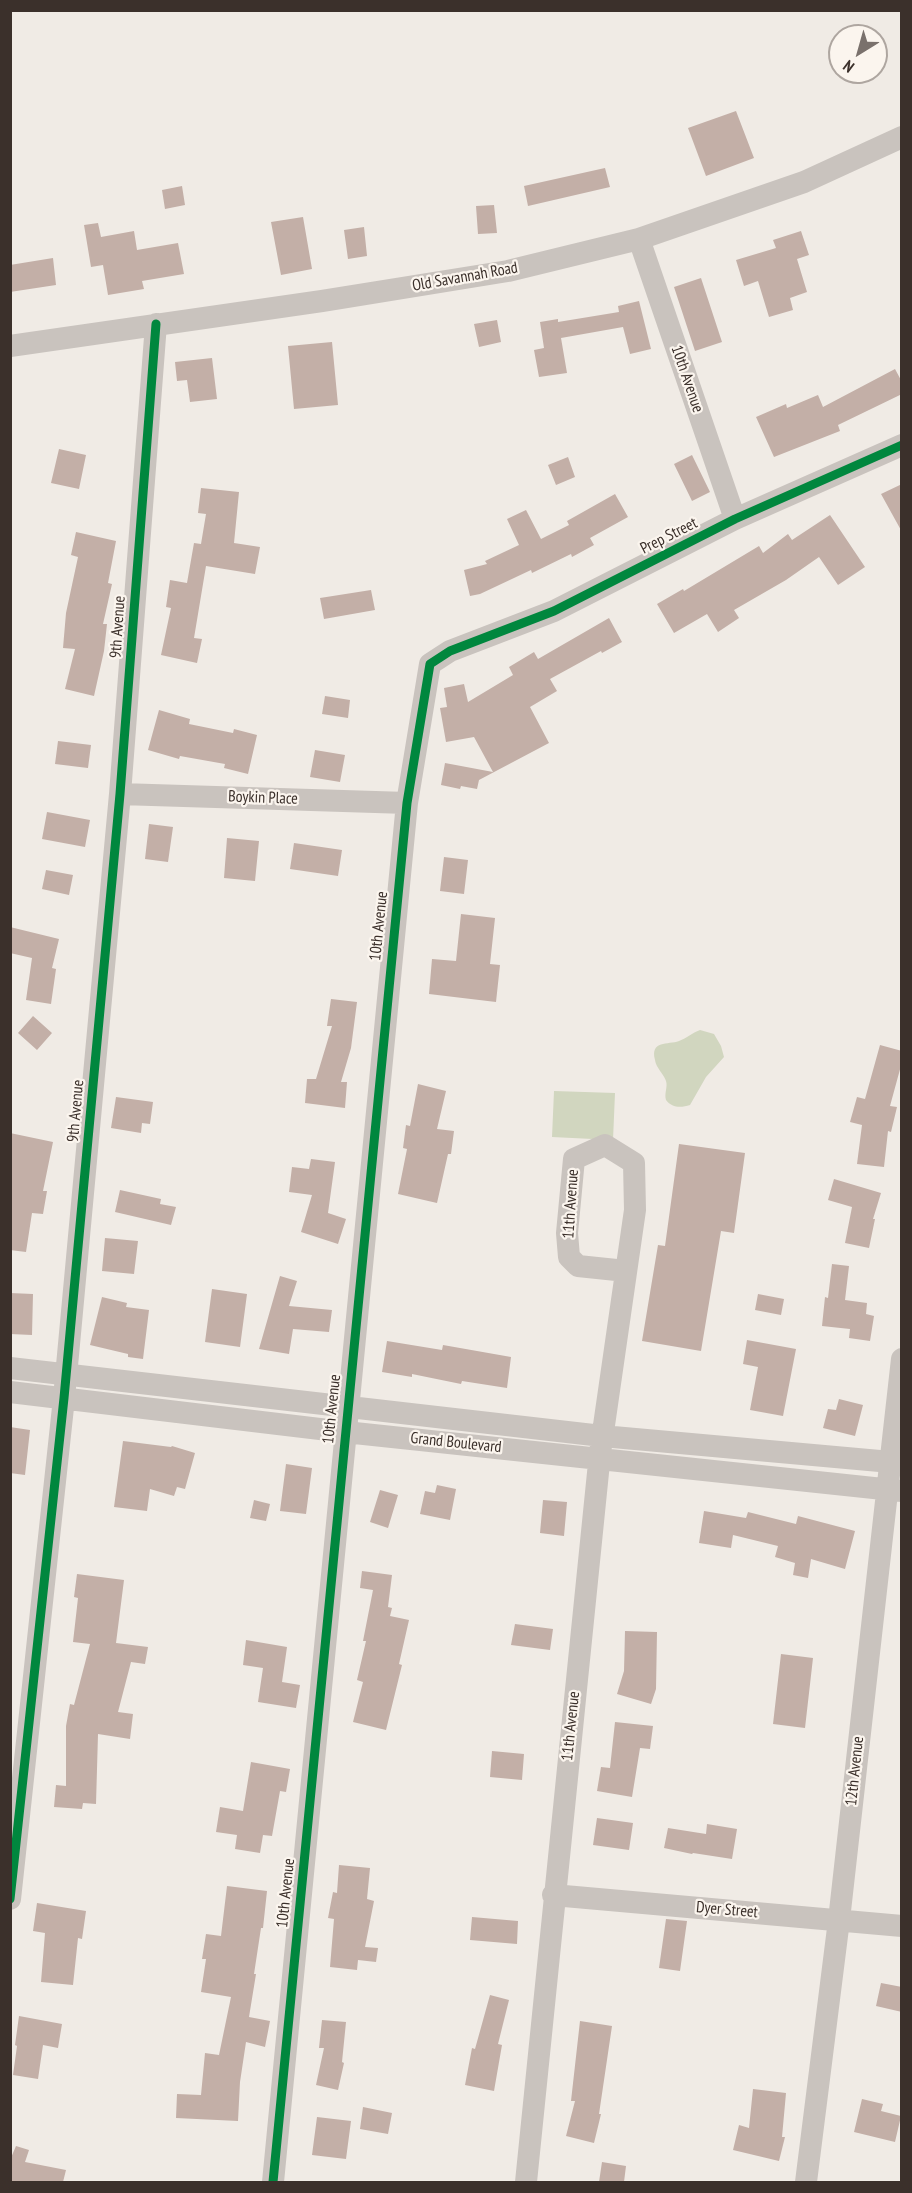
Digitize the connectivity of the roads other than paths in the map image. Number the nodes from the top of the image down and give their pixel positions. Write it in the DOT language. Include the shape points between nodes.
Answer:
graph roads {
  1 [pos="902,137"];
  2 [pos="639,239"];
  3 [pos="156,324"];
  4 [pos="10,346"];
  5 [pos="902,445"];
  6 [pos="735,519"];
  7 [pos="450,651"];
  8 [pos="120,794"];
  9 [pos="406,803"];
  10 [pos="626,1271"];
  11 [pos="902,1359"];
  12 [pos="10,1368"];
  13 [pos="67,1373"];
  14 [pos="10,1392"];
  15 [pos="64,1398"];
  16 [pos="348,1406"];
  17 [pos="345,1432"];
  18 [pos="601,1447"];
  19 [pos="896,1463"];
  20 [pos="894,1490"];
  21 [pos="553,1895"];
  22 [pos="10,1899"];
  23 [pos="839,1920"];
  24 [pos="902,1926"];
  25 [pos="273,2182"];
  26 [pos="526,2182"];
  27 [pos="806,2182"];
  1 -- 2 [label="street, Old Savannah Road" via="804,182"];
  2 -- 3 [label="street, Old Savannah Road" via="508,271"];
  2 -- 6 [label="street, 10th Avenue"];
  3 -- 4 [label="street, Old Savannah Road"];
  3 -- 8 [label="street, 9th Avenue"];
  5 -- 6 [label="street, Prep Street"];
  6 -- 7 [label="street, Prep Street" via="554,611"];
  7 -- 9 [label="street, 10th Avenue" via="430,664"];
  8 -- 9 [label="street, Boykin Place"];
  8 -- 13 [label="street, 9th Avenue"];
  9 -- 16 [label="street, 10th Avenue"];
  10 -- 10 [label="street, 11th Avenue" via="578,1266 569,1257 574,1159 605,1144 634,1163 635,1210"];
  10 -- 18 [label="street, 11th Avenue"];
  11 -- 19 [label="street, 12th Avenue"];
  12 -- 13 [label="street, Grand Boulevard"];
  13 -- 15 [label="street, 9th Avenue"];
  13 -- 16 [label="street, Grand Boulevard"];
  14 -- 15 [label="street, Grand Boulevard"];
  15 -- 17 [label="street, Grand Boulevard"];
  15 -- 22 [label="street, 9th Avenue"];
  16 -- 17 [label="street, 10th Avenue"];
  16 -- 18 [label="street, Grand Boulevard"];
  17 -- 18 [label="street, Grand Boulevard"];
  17 -- 25 [label="street, 10th Avenue"];
  18 -- 19 [label="street, Grand Boulevard"];
  18 -- 20 [label="street, Grand Boulevard"];
  18 -- 21 [label="street, 11th Avenue"];
  19 -- 20 [label="street, 12th Avenue"];
  20 -- 23 [label="street, 12th Avenue"];
  21 -- 23 [label="street, Dyer Street"];
  21 -- 26 [label="street, 11th Avenue"];
  23 -- 24 [label="street, Dyer Street"];
  23 -- 27 [label="street, 12th Avenue"];
}
